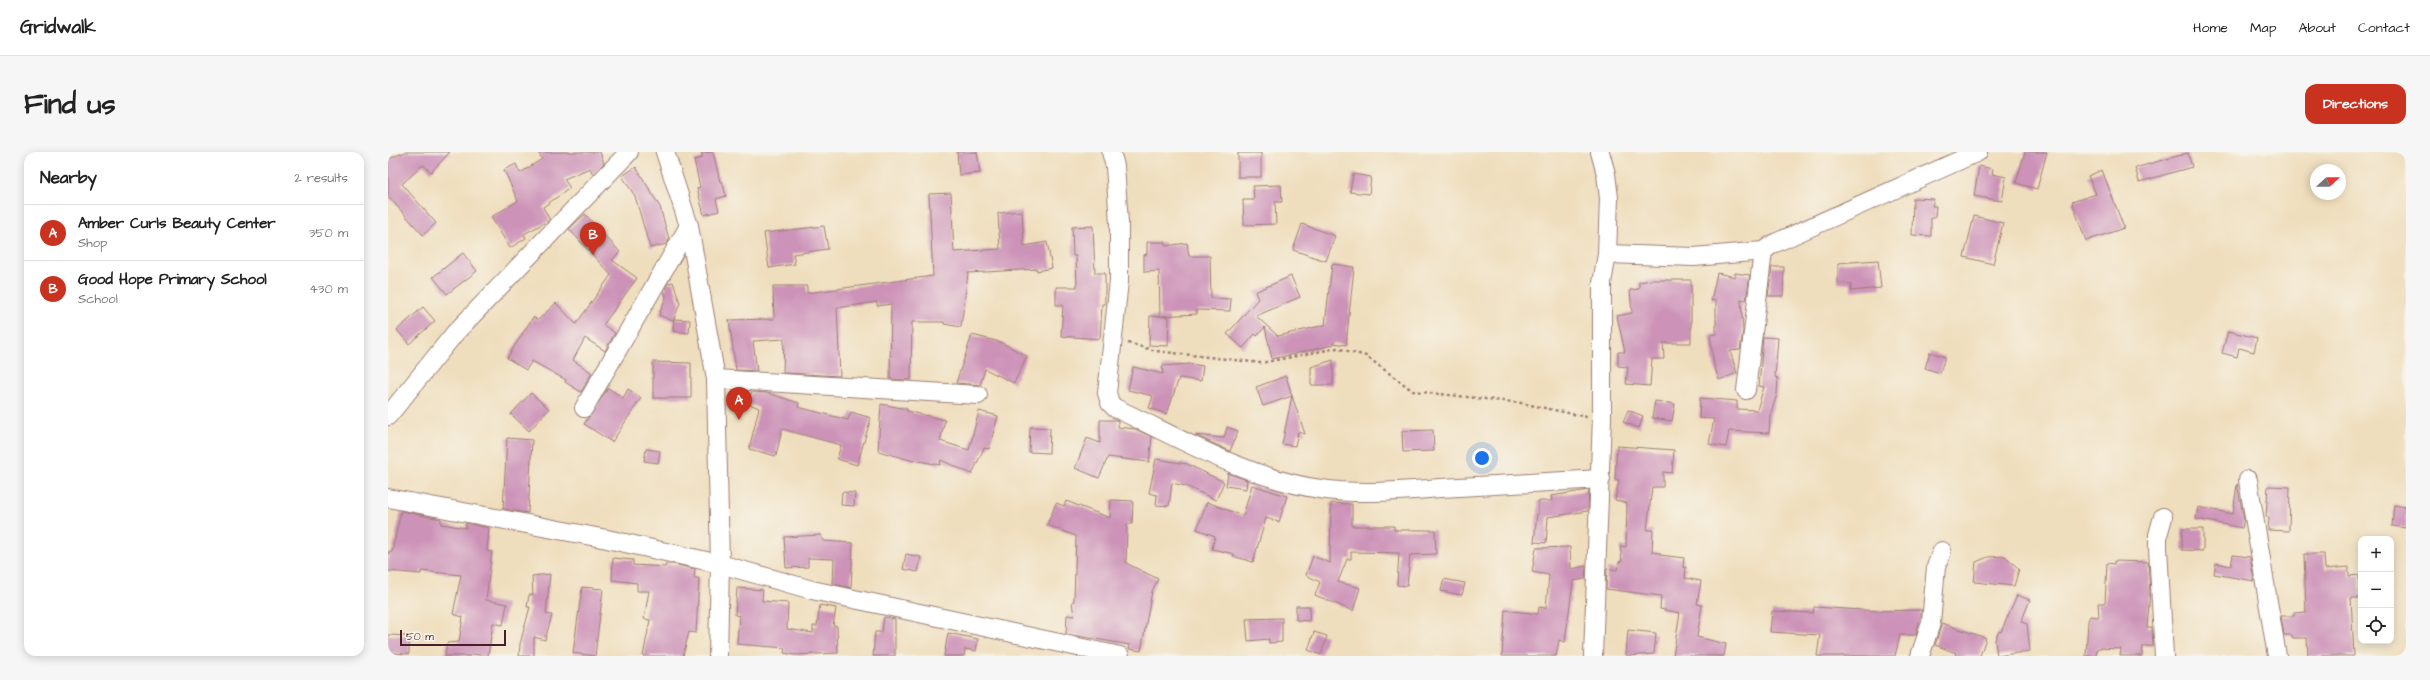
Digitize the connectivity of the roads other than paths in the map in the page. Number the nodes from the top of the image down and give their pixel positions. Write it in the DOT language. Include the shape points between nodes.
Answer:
graph roads {
  1 [pos="629,152"];
  2 [pos="665,152"];
  3 [pos="1111,152"];
  4 [pos="1600,152"];
  5 [pos="1978,152"];
  6 [pos="689,226"];
  7 [pos="1762,252"];
  8 [pos="1607,254"];
  9 [pos="716,379"];
  10 [pos="1746,390"];
  11 [pos="978,395"];
  12 [pos="584,408"];
  13 [pos="388,416"];
  14 [pos="1601,479"];
  15 [pos="2248,480"];
  16 [pos="388,498"];
  17 [pos="2163,517"];
  18 [pos="1942,551"];
  19 [pos="720,564"];
  20 [pos="718,656"];
  21 [pos="1120,656"];
  22 [pos="1593,656"];
  23 [pos="1920,656"];
  24 [pos="2164,656"];
  25 [pos="2277,656"];
  1 -- 13 [label="street" via="455,333"];
  2 -- 6 [label="street"];
  3 -- 14 [label="street" via="1115,166 1119,223 1119,281 1107,394 1110,403 1116,408 1197,449 1263,475 1320,489 1369,492"];
  4 -- 8 [label="street" via="1609,198"];
  5 -- 7 [label="street" via="1773,244"];
  6 -- 9 [label="street"];
  6 -- 12 [label="street"];
  7 -- 8 [label="street" via="1694,257"];
  7 -- 10 [label="street"];
  8 -- 14 [label="street" via="1602,283"];
  9 -- 11 [label="street"];
  9 -- 19 [label="street"];
  14 -- 22 [label="street"];
  15 -- 25 [label="street"];
  16 -- 19 [label="street" via="607,539"];
  17 -- 24 [label="street" via="2158,535 2158,548"];
  18 -- 23 [label="street" via="1936,567 1931,623"];
  19 -- 20 [label="street"];
  19 -- 21 [label="street" via="812,590"];
}
